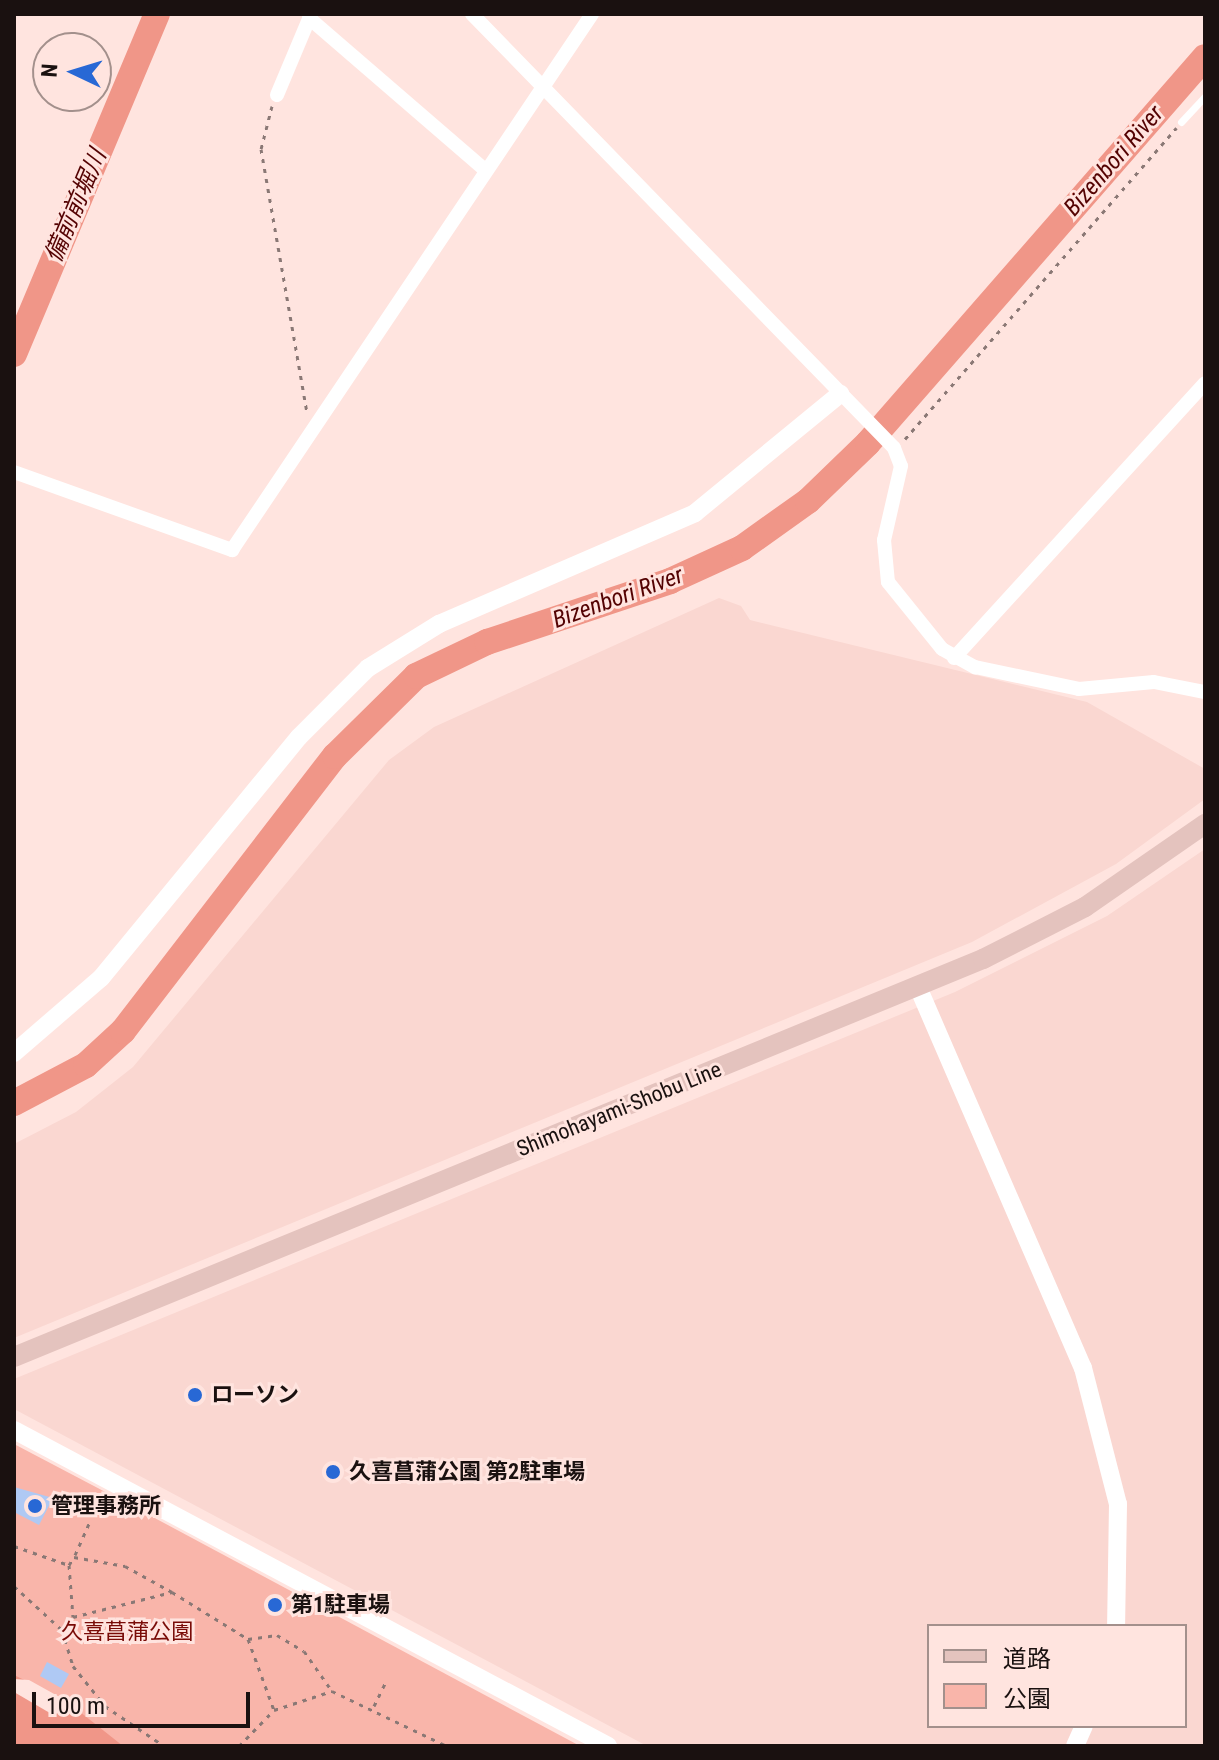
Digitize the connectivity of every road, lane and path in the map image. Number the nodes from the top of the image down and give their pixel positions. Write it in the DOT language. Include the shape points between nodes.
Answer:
graph roads {
  1 [pos="472,14"];
  2 [pos="592,14"];
  3 [pos="310,16"];
  4 [pos="543,87"];
  5 [pos="277,95"];
  6 [pos="1205,96"];
  7 [pos="1181,122"];
  8 [pos="485,170"];
  9 [pos="1205,383"];
  10 [pos="846,399"];
  11 [pos="315,427"];
  12 [pos="895,449"];
  13 [pos="14,472"];
  14 [pos="954,658"];
  15 [pos="1205,692"];
  16 [pos="1205,824"];
  17 [pos="918,987"];
  18 [pos="14,1053"];
  19 [pos="14,1357"];
  20 [pos="14,1430"];
  21 [pos="90,1522"];
  22 [pos="14,1546"];
  23 [pos="74,1557"];
  24 [pos="69,1565"];
  25 [pos="14,1586"];
  26 [pos="172,1592"];
  27 [pos="73,1617"];
  28 [pos="1116,1624"];
  29 [pos="62,1630"];
  30 [pos="248,1639"];
  31 [pos="386,1681"];
  32 [pos="332,1691"];
  33 [pos="374,1706"];
  34 [pos="274,1710"];
  35 [pos="164,1746"];
  36 [pos="239,1746"];
  37 [pos="447,1746"];
  38 [pos="608,1746"];
  1 -- 4 [label="street"];
  2 -- 4 [label="street"];
  3 -- 5 [label="street"];
  3 -- 8 [label="street"];
  4 -- 8 [label="street"];
  4 -- 10 [label="street"];
  5 -- 11 [label="path" via="261,149"];
  6 -- 7 [label="lane"];
  7 -- 12 [label="path"];
  8 -- 11 [label="street"];
  9 -- 14 [label="street"];
  10 -- 12 [label="street"];
  10 -- 18 [label="street" via="695,513 439,624 368,668 299,737 101,978"];
  11 -- 13 [label="street" via="232,550"];
  12 -- 14 [label="street" via="901,466 884,540 888,582 901,606"];
  14 -- 15 [label="street" via="1079,689 1154,682"];
  16 -- 17 [label="main road, Shimohayami-Shobu Line" via="1085,907"];
  17 -- 19 [label="main road, Shimohayami-Shobu Line"];
  17 -- 28 [label="street" via="1083,1368 1118,1504"];
  20 -- 38 [label="street"];
  21 -- 23 [label="path"];
  22 -- 24 [label="path"];
  23 -- 24 [label="path"];
  23 -- 26 [label="path" via="125,1566"];
  24 -- 27 [label="path"];
  25 -- 29 [label="path"];
  26 -- 27 [label="path"];
  26 -- 30 [label="path"];
  27 -- 29 [label="path"];
  29 -- 35 [label="path" via="73,1666 105,1706"];
  30 -- 32 [label="path" via="277,1635 304,1651"];
  30 -- 34 [label="path"];
  31 -- 33 [label="path"];
  32 -- 33 [label="path"];
  32 -- 34 [label="path"];
  33 -- 37 [label="path"];
  34 -- 36 [label="path"];
}
